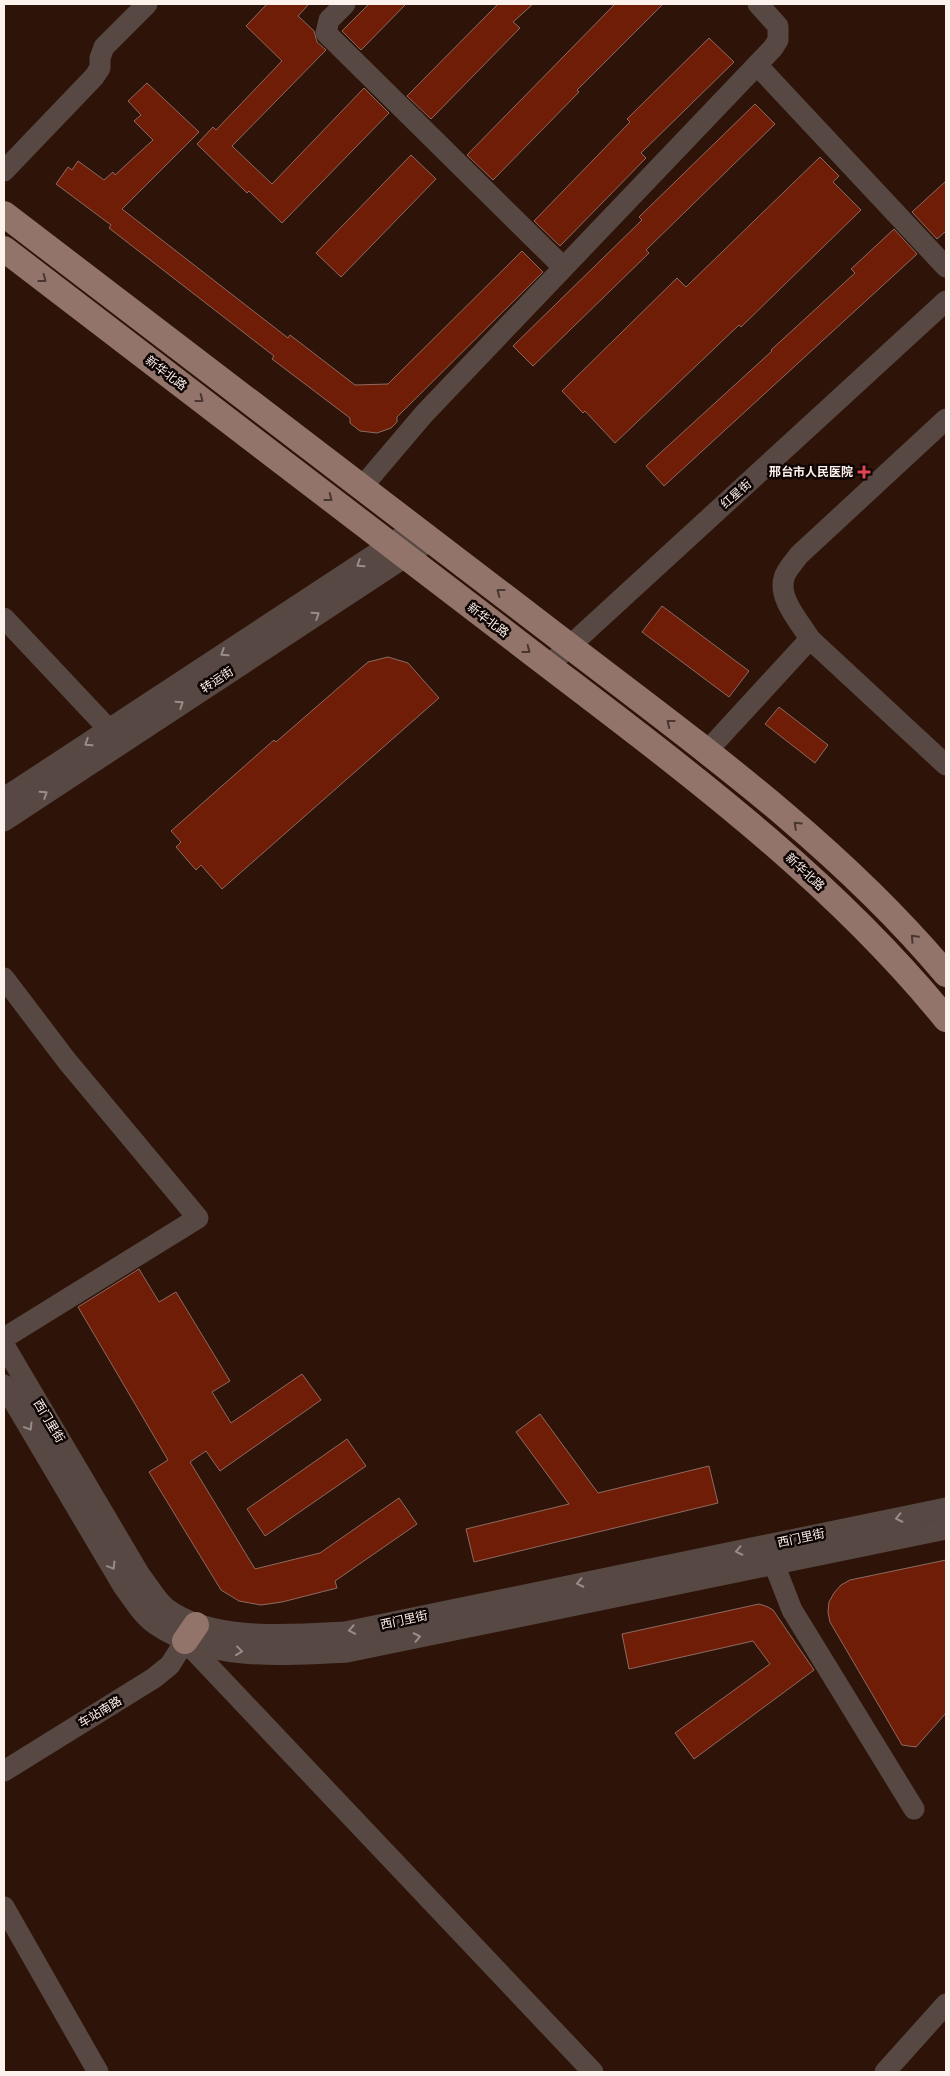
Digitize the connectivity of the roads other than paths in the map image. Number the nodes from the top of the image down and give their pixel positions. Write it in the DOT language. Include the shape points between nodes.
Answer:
graph roads {
  1 [pos="147,4"];
  2 [pos="345,4"];
  3 [pos="758,4"];
  4 [pos="757,65"];
  5 [pos="4,171"];
  6 [pos="4,214"];
  7 [pos="4,250"];
  8 [pos="946,267"];
  9 [pos="564,268"];
  10 [pos="946,301"];
  11 [pos="946,419"];
  12 [pos="362,487"];
  13 [pos="423,534"];
  14 [pos="398,551"];
  15 [pos="4,618"];
  16 [pos="810,639"];
  17 [pos="570,646"];
  18 [pos="548,666"];
  19 [pos="115,736"];
  20 [pos="706,751"];
  21 [pos="946,765"];
  22 [pos="4,798"];
  23 [pos="4,820"];
  24 [pos="946,974"];
  25 [pos="4,978"];
  26 [pos="946,1019"];
  27 [pos="4,1338"];
  28 [pos="4,1345"];
  29 [pos="4,1385"];
  30 [pos="946,1508"];
  31 [pos="946,1529"];
  32 [pos="774,1564"];
  33 [pos="191,1633"];
  34 [pos="4,1771"];
  35 [pos="914,1809"];
  36 [pos="4,1906"];
  37 [pos="946,2004"];
  38 [pos="98,2072"];
  39 [pos="593,2072"];
  40 [pos="885,2072"];
  1 -- 5 [label="street" via="104,47 100,68 94,77"];
  2 -- 9 [label="street" via="329,20 326,33"];
  3 -- 4 [label="street" via="779,31 773,48"];
  4 -- 8 [label="street"];
  4 -- 9 [label="street"];
  6 -- 12 [label="main road"];
  7 -- 14 [label="main road, 新华北路, one-way"];
  9 -- 12 [label="street" via="424,414"];
  10 -- 17 [label="street, 红星街"];
  11 -- 16 [label="street" via="799,555 790,568 784,578 786,599"];
  12 -- 13 [label="main road"];
  13 -- 14 [label="street, 转运街"];
  17 -- 13 [label="main road, one-way"];
  14 -- 18 [label="main road, 新华北路, one-way"];
  14 -- 19 [label="street, 转运街"];
  15 -- 19 [label="street"];
  16 -- 20 [label="street"];
  16 -- 21 [label="street"];
  17 -- 18 [label="street, 红星街"];
  20 -- 17 [label="main road, one-way"];
  18 -- 26 [label="main road, 新华北路" via="770,840 880,944"];
  19 -- 22 [label="street, 转运街, one-way"];
  23 -- 19 [label="street, 转运街, one-way"];
  24 -- 20 [label="main road, one-way" via="851,875 782,812"];
  25 -- 27 [label="street" via="198,1218"];
  28 -- 33 [label="street, 西门里街" via="140,1575"];
  29 -- 33 [label="street, one-way" via="123,1586 153,1623"];
  30 -- 33 [label="street, 西门里街, one-way" via="345,1632 277,1636"];
  31 -- 32 [label="street"];
  33 -- 32 [label="street, one-way" via="224,1650 276,1656 347,1652"];
  32 -- 35 [label="street" via="792,1610"];
  33 -- 34 [label="street, 车站南路" via="170,1664 154,1678"];
  33 -- 39 [label="street"];
  36 -- 38 [label="street"];
  37 -- 40 [label="street"];
}
